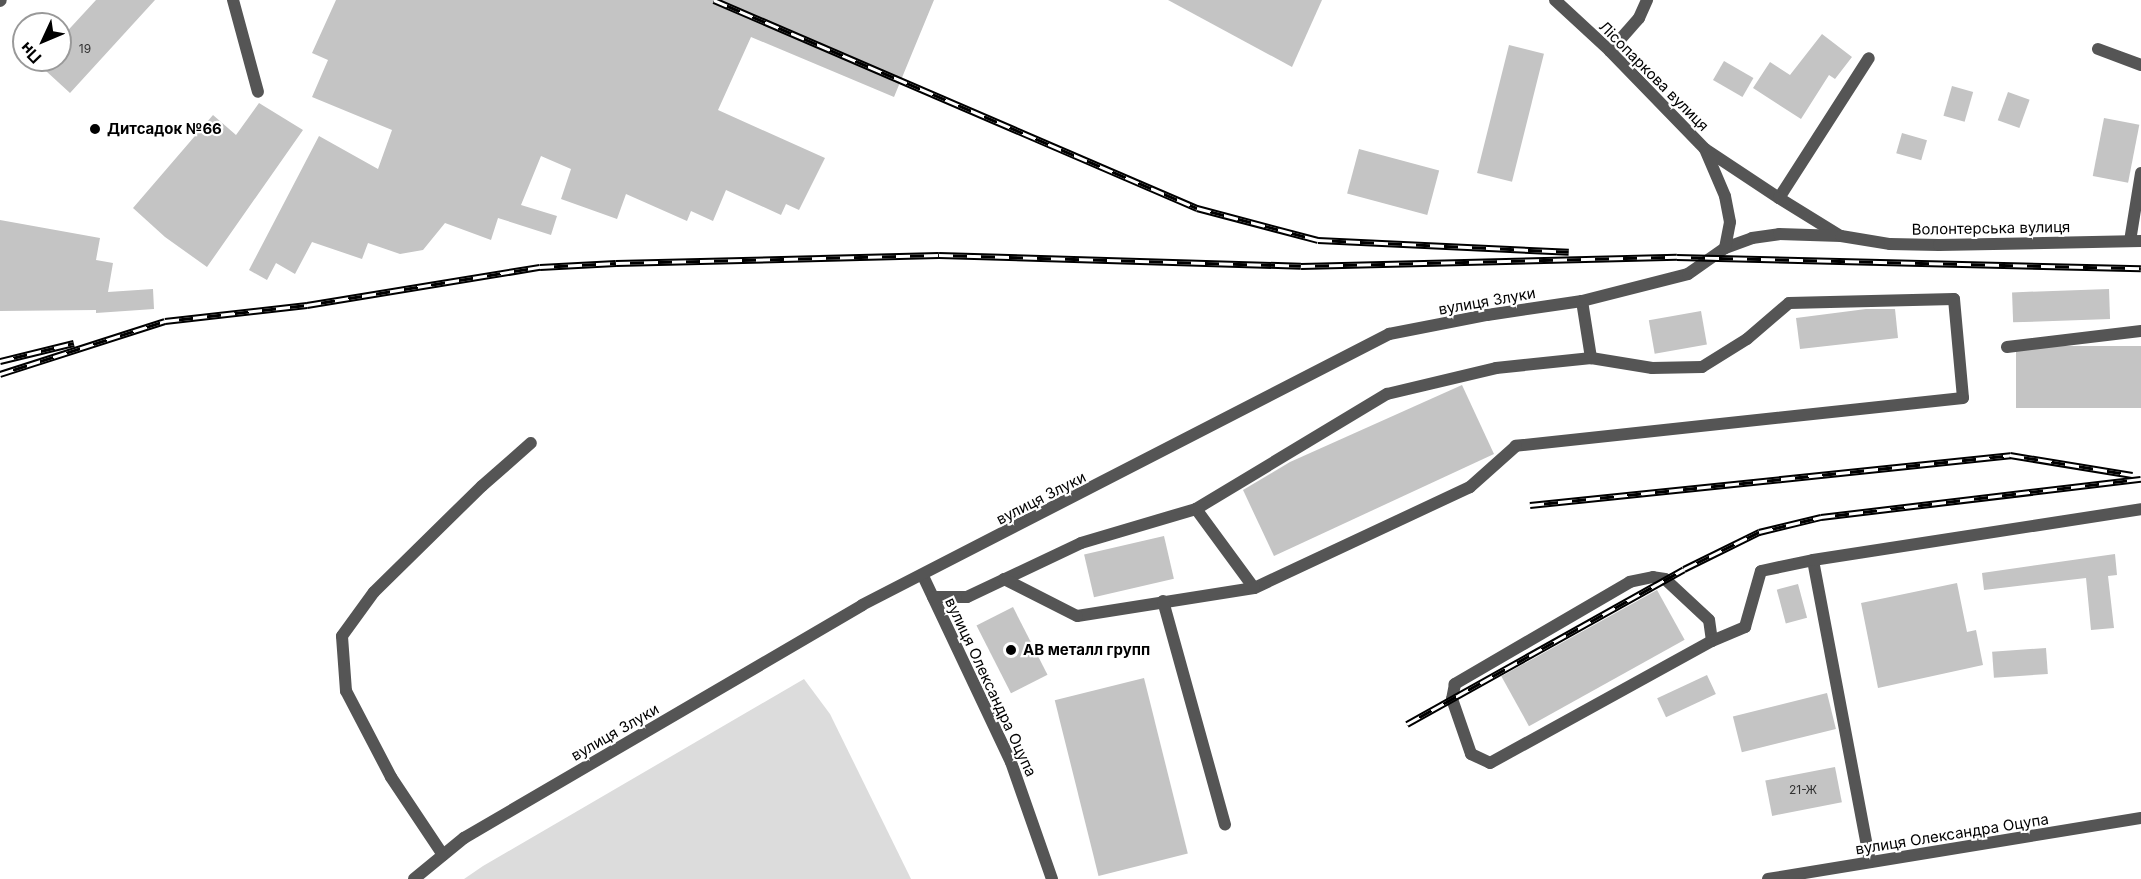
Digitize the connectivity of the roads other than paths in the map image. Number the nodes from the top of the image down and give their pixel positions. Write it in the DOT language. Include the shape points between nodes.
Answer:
graph roads {
  1 [pos="233,0"];
  2 [pos="1555,0"];
  3 [pos="1647,0"];
  4 [pos="2098,48"];
  5 [pos="1610,51"];
  6 [pos="1869,58"];
  7 [pos="2141,65"];
  8 [pos="258,92"];
  9 [pos="1706,149"];
  10 [pos="2141,174"];
  11 [pos="1779,198"];
  12 [pos="1779,234"];
  13 [pos="1841,236"];
  14 [pos="2136,241"];
  15 [pos="1725,248"];
  16 [pos="1582,301"];
  17 [pos="2141,331"];
  18 [pos="2007,346"];
  19 [pos="1591,358"];
  20 [pos="531,443"];
  21 [pos="1196,508"];
  22 [pos="2141,509"];
  23 [pos="1813,560"];
  24 [pos="923,576"];
  25 [pos="1004,579"];
  26 [pos="1254,588"];
  27 [pos="933,597"];
  28 [pos="1163,601"];
  29 [pos="1712,641"];
  30 [pos="2141,818"];
  31 [pos="1225,825"];
  32 [pos="443,855"];
  33 [pos="1870,862"];
  34 [pos="414,879"];
  35 [pos="1052,879"];
  36 [pos="1768,879"];
  1 -- 8 [label="street"];
  2 -- 5 [label="street, Лісопаркова вулиця"];
  3 -- 5 [label="street" via="1639,18"];
  4 -- 7 [label="street"];
  5 -- 9 [label="street, Лісопаркова вулиця"];
  6 -- 11 [label="street"];
  9 -- 11 [label="street, Лісопаркова вулиця"];
  9 -- 15 [label="street, Лісопаркова вулиця" via="1725,196 1730,222"];
  10 -- 14 [label="street"];
  11 -- 13 [label="street, Волонтерська вулиця"];
  12 -- 13 [label="street, Волонтерська вулиця"];
  12 -- 15 [label="street, вулиця Злуки"];
  13 -- 14 [label="street, Волонтерська вулиця" via="1890,244 1939,245"];
  15 -- 16 [label="street, вулиця Злуки" via="1688,274"];
  16 -- 19 [label="street"];
  16 -- 24 [label="street, вулиця Злуки" via="1389,334"];
  17 -- 18 [label="street"];
  19 -- 21 [label="street" via="1496,368 1388,394"];
  19 -- 26 [label="street" via="1652,368 1701,368 1747,339 1789,303 1954,299 1963,398 1516,446 1470,487"];
  20 -- 32 [label="street" via="374,592 342,636 346,690 390,777"];
  21 -- 25 [label="street" via="1081,543"];
  21 -- 26 [label="street"];
  22 -- 23 [label="street"];
  23 -- 29 [label="street" via="1761,571 1745,627"];
  23 -- 33 [label="street"];
  24 -- 27 [label="street, вулиця Олександра Оцупа"];
  24 -- 32 [label="street, вулиця Злуки" via="862,605 464,838"];
  25 -- 27 [label="street" via="967,597"];
  25 -- 28 [label="street" via="1077,616"];
  26 -- 28 [label="street"];
  27 -- 35 [label="street, вулиця Олександра Оцупа" via="1011,762"];
  28 -- 31 [label="street"];
  29 -- 29 [label="street" via="1490,763 1470,754 1452,699 1455,684 1630,582 1653,577 1665,579 1709,620"];
  30 -- 33 [label="street, вулиця Олександра Оцупа"];
  32 -- 34 [label="street, вулиця Злуки"];
  33 -- 36 [label="street, вулиця Олександра Оцупа"];
}
